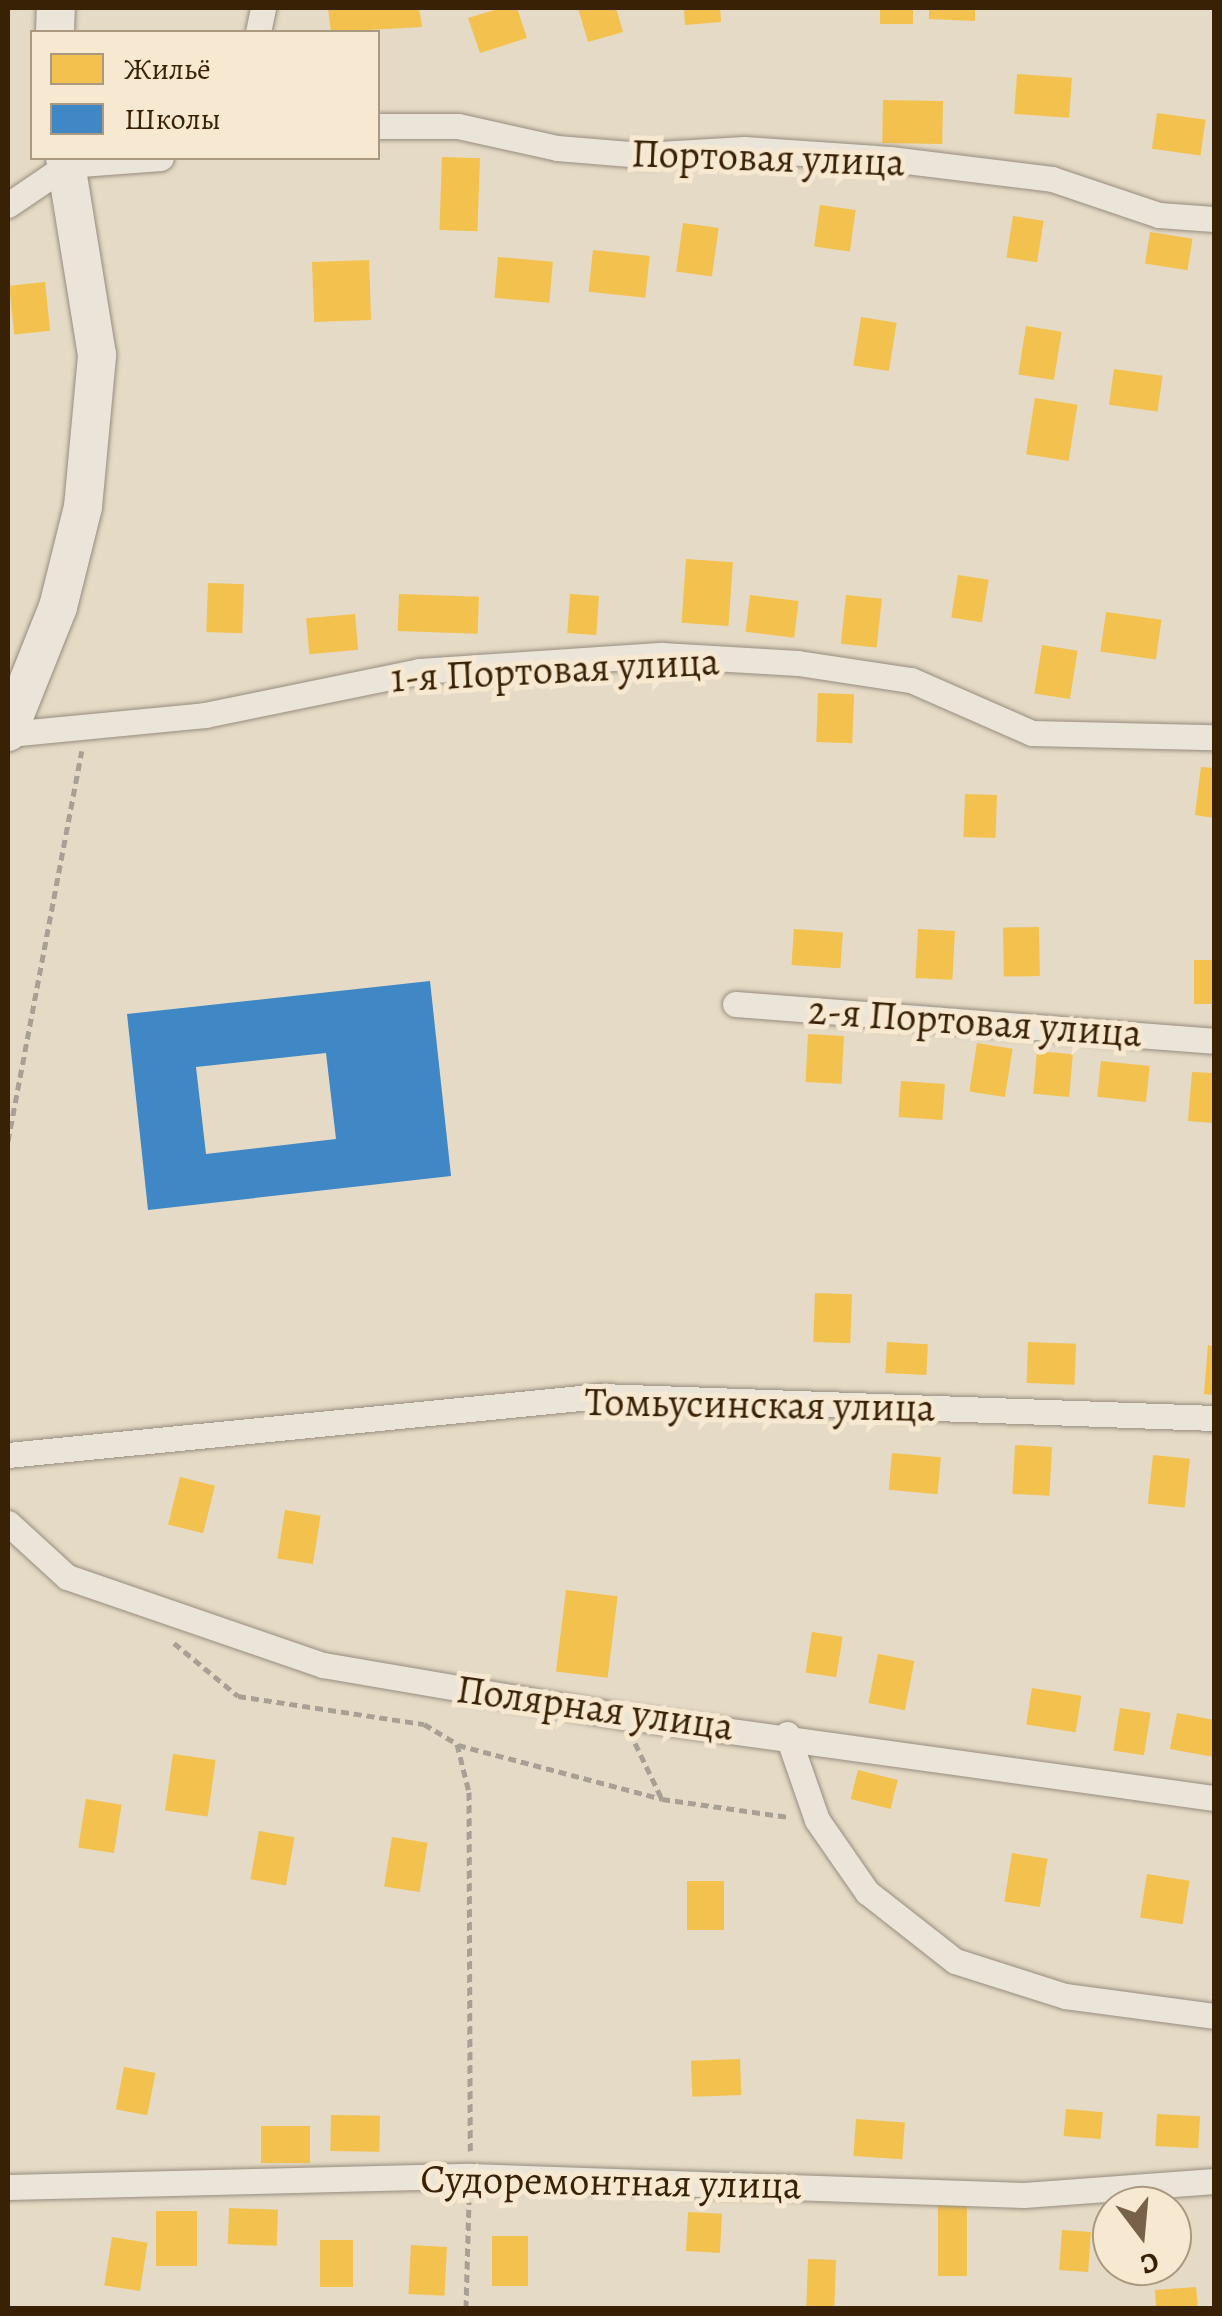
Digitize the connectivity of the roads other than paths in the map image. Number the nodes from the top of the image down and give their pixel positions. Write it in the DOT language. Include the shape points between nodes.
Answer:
graph roads {
  1 [pos="380,126"];
  2 [pos="98,160"];
  3 [pos="66,161"];
  4 [pos="8,205"];
  5 [pos="1214,218"];
  6 [pos="8,733"];
  7 [pos="1214,737"];
  8 [pos="734,1004"];
  9 [pos="1214,1041"];
  10 [pos="1214,1418"];
  11 [pos="8,1455"];
  12 [pos="8,1523"];
  13 [pos="788,1734"];
  14 [pos="1214,1798"];
  15 [pos="1214,2016"];
  16 [pos="1214,2181"];
  17 [pos="8,2187"];
  1 -- 5 [label="street, Портовая улица" via="458,126 557,148 642,155 744,149 890,159 1052,180 1159,215"];
  2 -- 3 [label="street"];
  3 -- 4 [label="street"];
  3 -- 6 [label="street" via="97,355 83,507 58,607"];
  6 -- 7 [label="street, 1-я Портовая улица" via="205,715 419,671 662,656 798,663 911,680 1032,734"];
  8 -- 9 [label="street, 2-я Портовая улица"];
  10 -- 11 [label="street, Томьусинская улица" via="600,1396"];
  12 -- 13 [label="street, Полярная улица" via="68,1577 323,1665 622,1716"];
  13 -- 14 [label="street, Полярная улица"];
  13 -- 15 [label="street" via="817,1820 866,1892 955,1961 1065,1996"];
  16 -- 17 [label="street, Судоремонтная улица" via="1024,2195 470,2176"];
}
